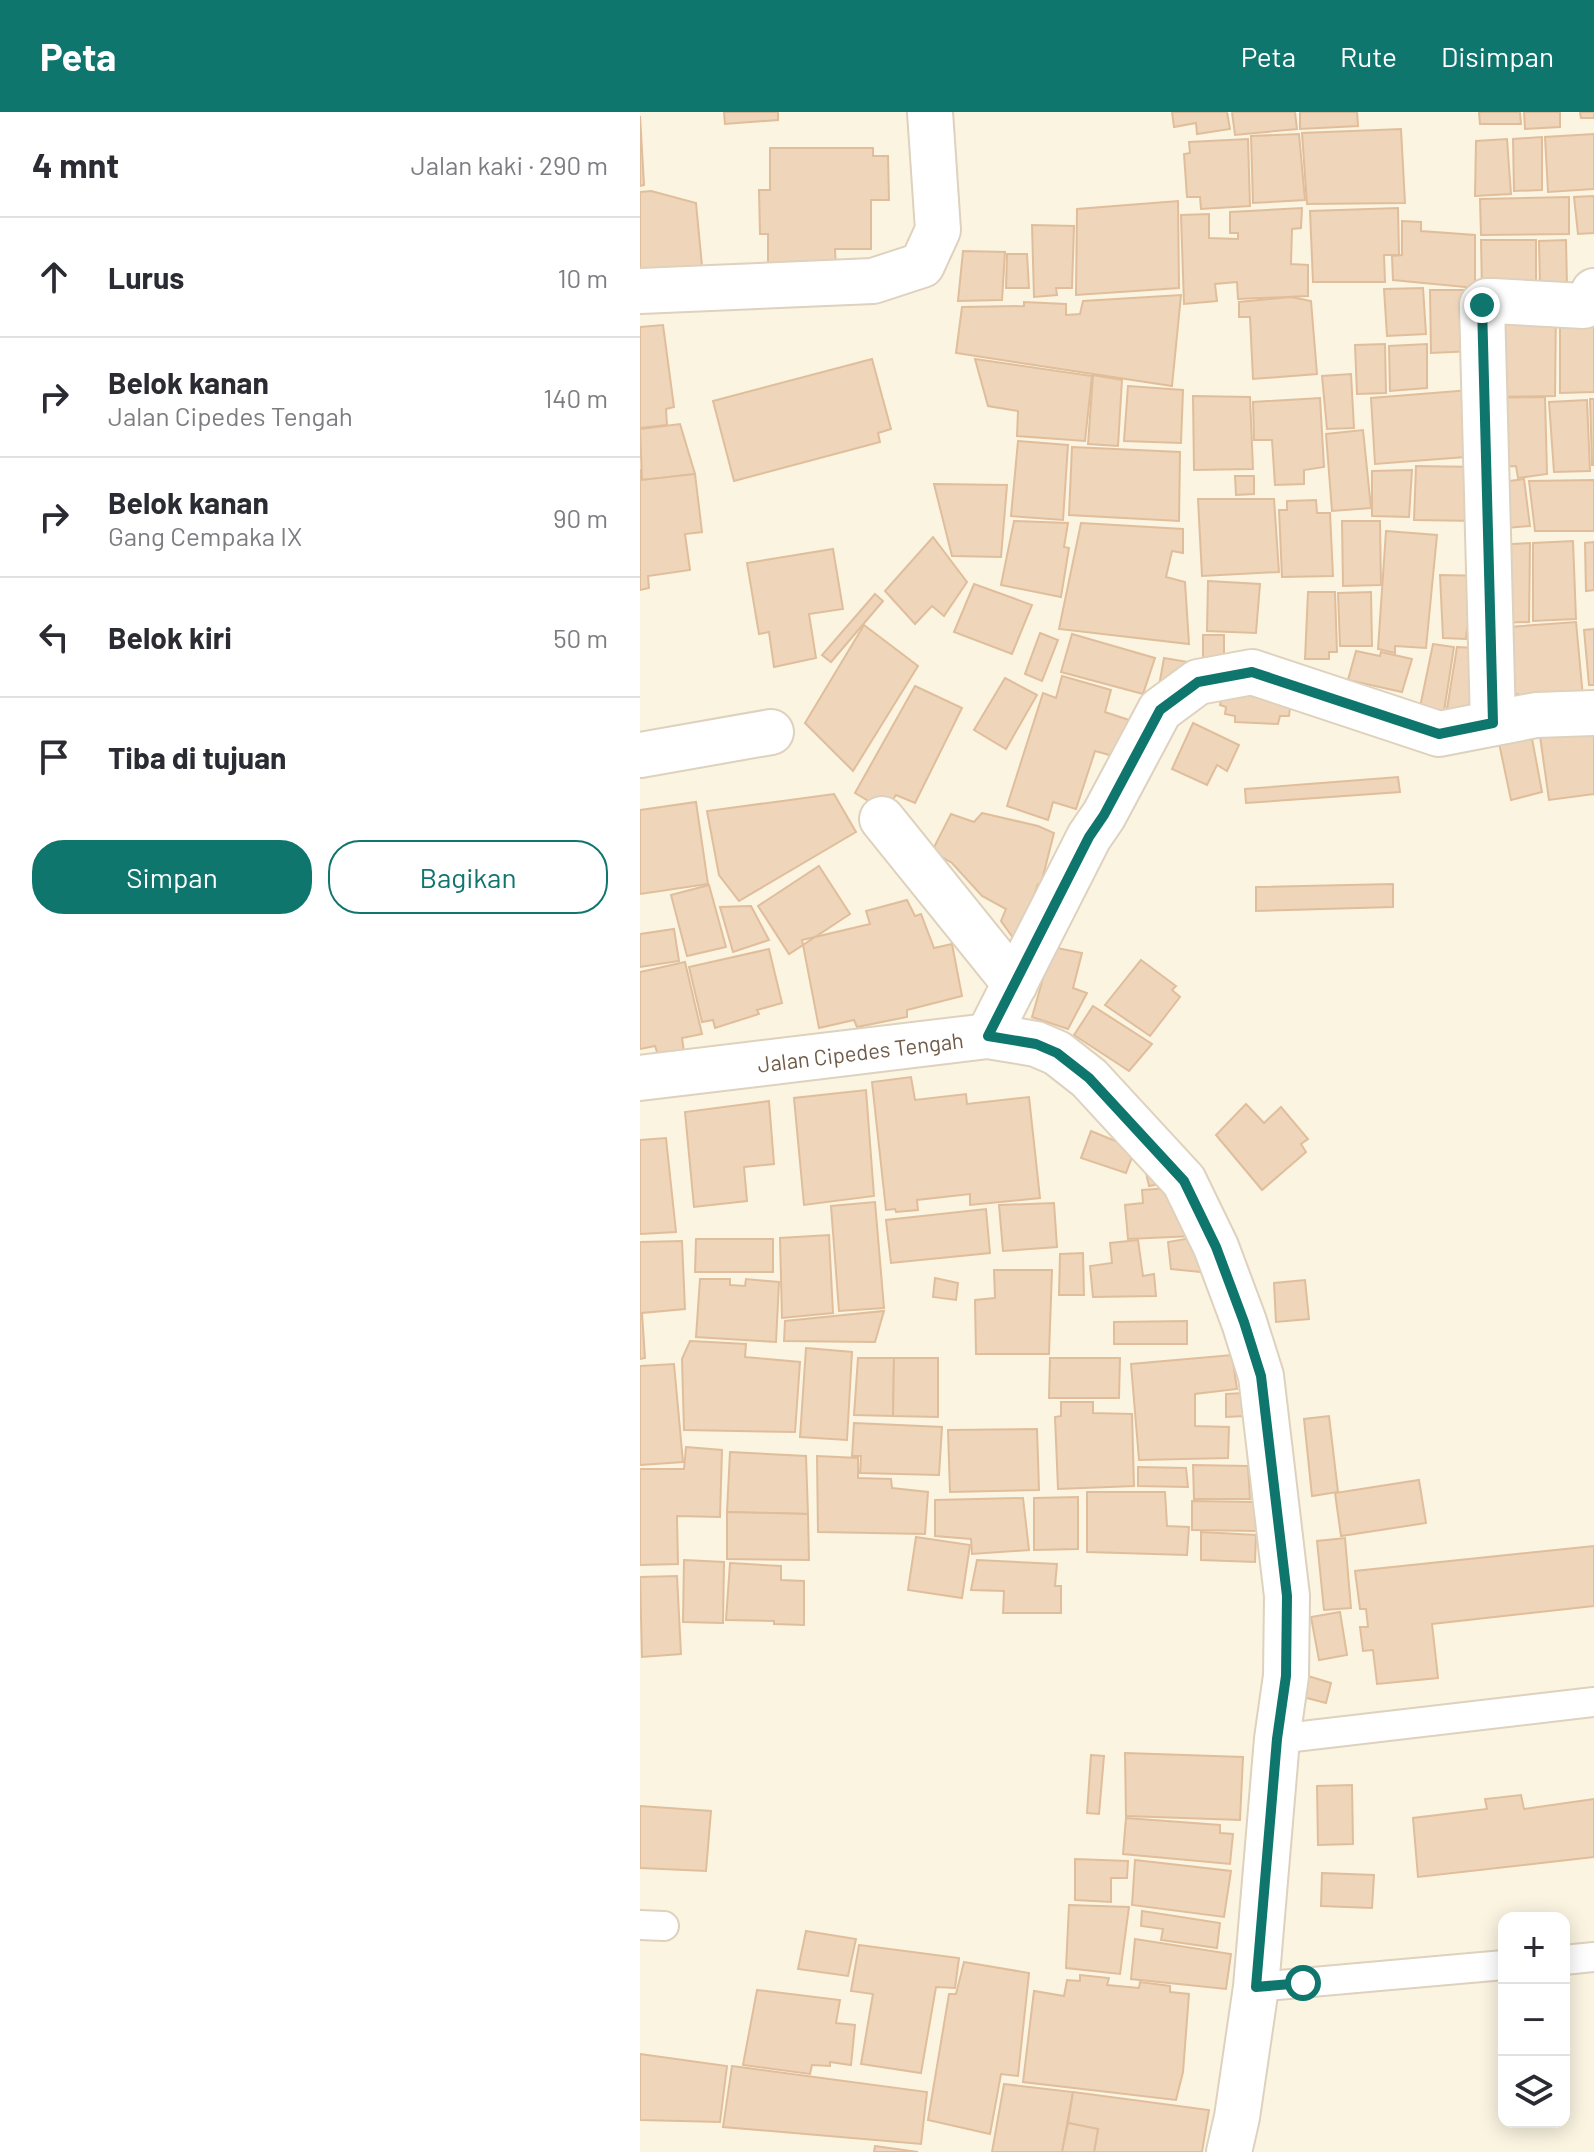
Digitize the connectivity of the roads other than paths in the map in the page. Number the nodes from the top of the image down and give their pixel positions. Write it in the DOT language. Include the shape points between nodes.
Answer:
graph roads {
  1 [pos="930,112"];
  2 [pos="640,291"];
  3 [pos="1594,291"];
  4 [pos="1594,713"];
  5 [pos="1493,723"];
  6 [pos="771,732"];
  7 [pos="640,755"];
  8 [pos="882,819"];
  9 [pos="1015,984"];
  10 [pos="988,1036"];
  11 [pos="640,1078"];
  12 [pos="1594,1702"];
  13 [pos="1277,1739"];
  14 [pos="1594,1957"];
  15 [pos="1570,1959"];
  16 [pos="1498,1966"];
  17 [pos="1256,1987"];
  18 [pos="1229,2152"];
  1 -- 2 [label="street" via="938,230 922,265 873,281"];
  3 -- 5 [label="street" via="1584,306 1493,301 1482,305"];
  4 -- 5 [label="street"];
  5 -- 9 [label="street" via="1439,734 1252,672 1198,682 1160,710"];
  6 -- 7 [label="street"];
  8 -- 9 [label="street"];
  9 -- 10 [label="street"];
  10 -- 11 [label="street, Jalan Cipedes Tengah"];
  10 -- 13 [label="street, Jalan Cipedes Tengah" via="1036,1044 1089,1078 1184,1181 1216,1247 1261,1376 1287,1596 1286,1676"];
  12 -- 13 [label="lane"];
  13 -- 17 [label="street, Jalan Cipedes Tengah"];
  14 -- 15 [label="lane"];
  16 -- 17 [label="lane"];
  17 -- 18 [label="street, Jalan Cipedes Tengah"];
}
